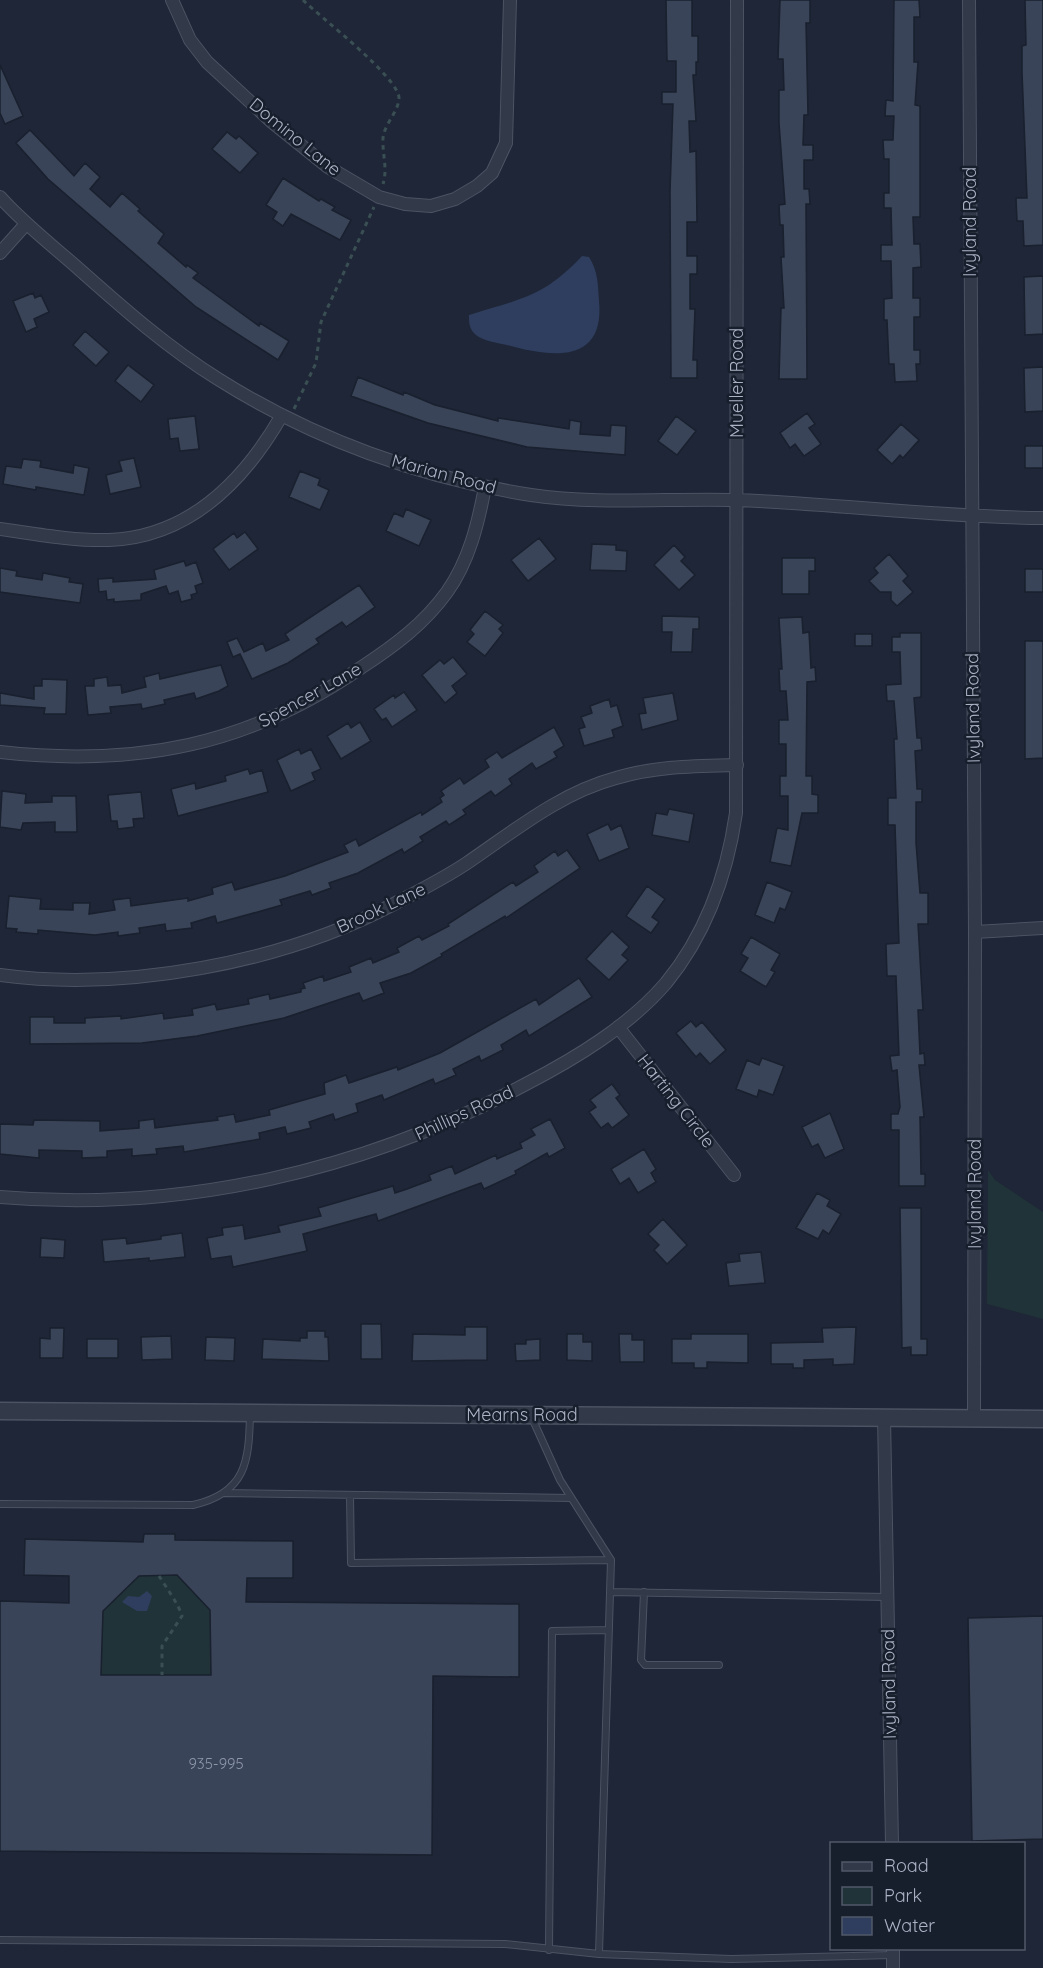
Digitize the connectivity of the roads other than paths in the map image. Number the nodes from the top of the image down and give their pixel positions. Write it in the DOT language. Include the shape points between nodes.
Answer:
graph roads {
  1 [pos="172,0"];
  2 [pos="510,0"];
  3 [pos="737,0"];
  4 [pos="969,0"];
  5 [pos="0,197"];
  6 [pos="26,224"];
  7 [pos="0,253"];
  8 [pos="286,417"];
  9 [pos="485,487"];
  10 [pos="737,500"];
  11 [pos="971,517"];
  12 [pos="1043,518"];
  13 [pos="0,529"];
  14 [pos="0,752"];
  15 [pos="737,765"];
  16 [pos="1043,928"];
  17 [pos="975,932"];
  18 [pos="0,975"];
  19 [pos="618,1027"];
  20 [pos="734,1175"];
  21 [pos="0,1197"];
  22 [pos="0,1412"];
  23 [pos="250,1413"];
  24 [pos="531,1415"];
  25 [pos="884,1417"];
  26 [pos="974,1417"];
  27 [pos="1043,1419"];
  28 [pos="224,1493"];
  29 [pos="350,1495"];
  30 [pos="571,1498"];
  31 [pos="0,1504"];
  32 [pos="611,1560"];
  33 [pos="610,1592"];
  34 [pos="644,1592"];
  35 [pos="887,1598"];
  36 [pos="609,1630"];
  37 [pos="719,1665"];
  38 [pos="891,1842"];
  39 [pos="0,1940"];
  40 [pos="549,1950"];
  41 [pos="893,1952"];
  42 [pos="599,1954"];
  43 [pos="893,1968"];
  1 -- 2 [label="street, Domino Lane" via="190,40 207,62 328,167 379,197 431,207 477,186 492,173 506,143"];
  3 -- 10 [label="street, Mueller Road"];
  4 -- 11 [label="street, Ivyland Road"];
  5 -- 6 [label="street, Marian Road"];
  6 -- 7 [label="street"];
  6 -- 8 [label="street, Marian Road" via="157,335 218,379"];
  8 -- 9 [label="street, Marian Road" via="360,450"];
  8 -- 13 [label="street" via="222,495 181,522 147,534 111,540"];
  9 -- 10 [label="street, Marian Road" via="587,500"];
  9 -- 14 [label="street, Spencer Lane" via="469,550 448,591 430,614 384,652 318,695 256,725 171,749 85,758"];
  10 -- 11 [label="street, Marian Road"];
  10 -- 15 [label="street, Mueller Road"];
  11 -- 12 [label="street, Marian Road"];
  11 -- 17 [label="street, Ivyland Road"];
  15 -- 18 [label="street, Brook Lane" via="670,767 591,786 532,816 444,877 389,906 359,921 255,957 184,971 108,978"];
  15 -- 19 [label="street, Phillips Road" via="736,813 724,878 688,950 665,983"];
  16 -- 17 [label="street"];
  17 -- 26 [label="street, Ivyland Road"];
  19 -- 20 [label="street, Harting Circle"];
  19 -- 21 [label="street, Phillips Road" via="497,1100 399,1143 325,1167 257,1183 166,1196 63,1201"];
  22 -- 23 [label="street, Mearns Road"];
  23 -- 24 [label="street, Mearns Road"];
  23 -- 28 [label="lane" via="244,1469"];
  24 -- 25 [label="street, Mearns Road"];
  24 -- 30 [label="lane"];
  25 -- 26 [label="street, Mearns Road"];
  25 -- 35 [label="street, Ivyland Road"];
  26 -- 27 [label="street, Mearns Road"];
  28 -- 29 [label="lane"];
  28 -- 31 [label="lane" via="212,1501 193,1505"];
  29 -- 30 [label="lane"];
  29 -- 32 [label="lane" via="351,1563"];
  30 -- 32 [label="lane"];
  32 -- 33 [label="lane"];
  33 -- 34 [label="lane"];
  33 -- 36 [label="lane"];
  34 -- 35 [label="lane"];
  34 -- 37 [label="lane" via="641,1660 645,1665"];
  35 -- 38 [label="street, Ivyland Road"];
  36 -- 40 [label="lane" via="552,1631"];
  36 -- 42 [label="lane"];
  39 -- 40 [label="lane" via="505,1944"];
  40 -- 42 [label="lane"];
  41 -- 42 [label="lane" via="730,1959"];
  41 -- 43 [label="street"];
}
